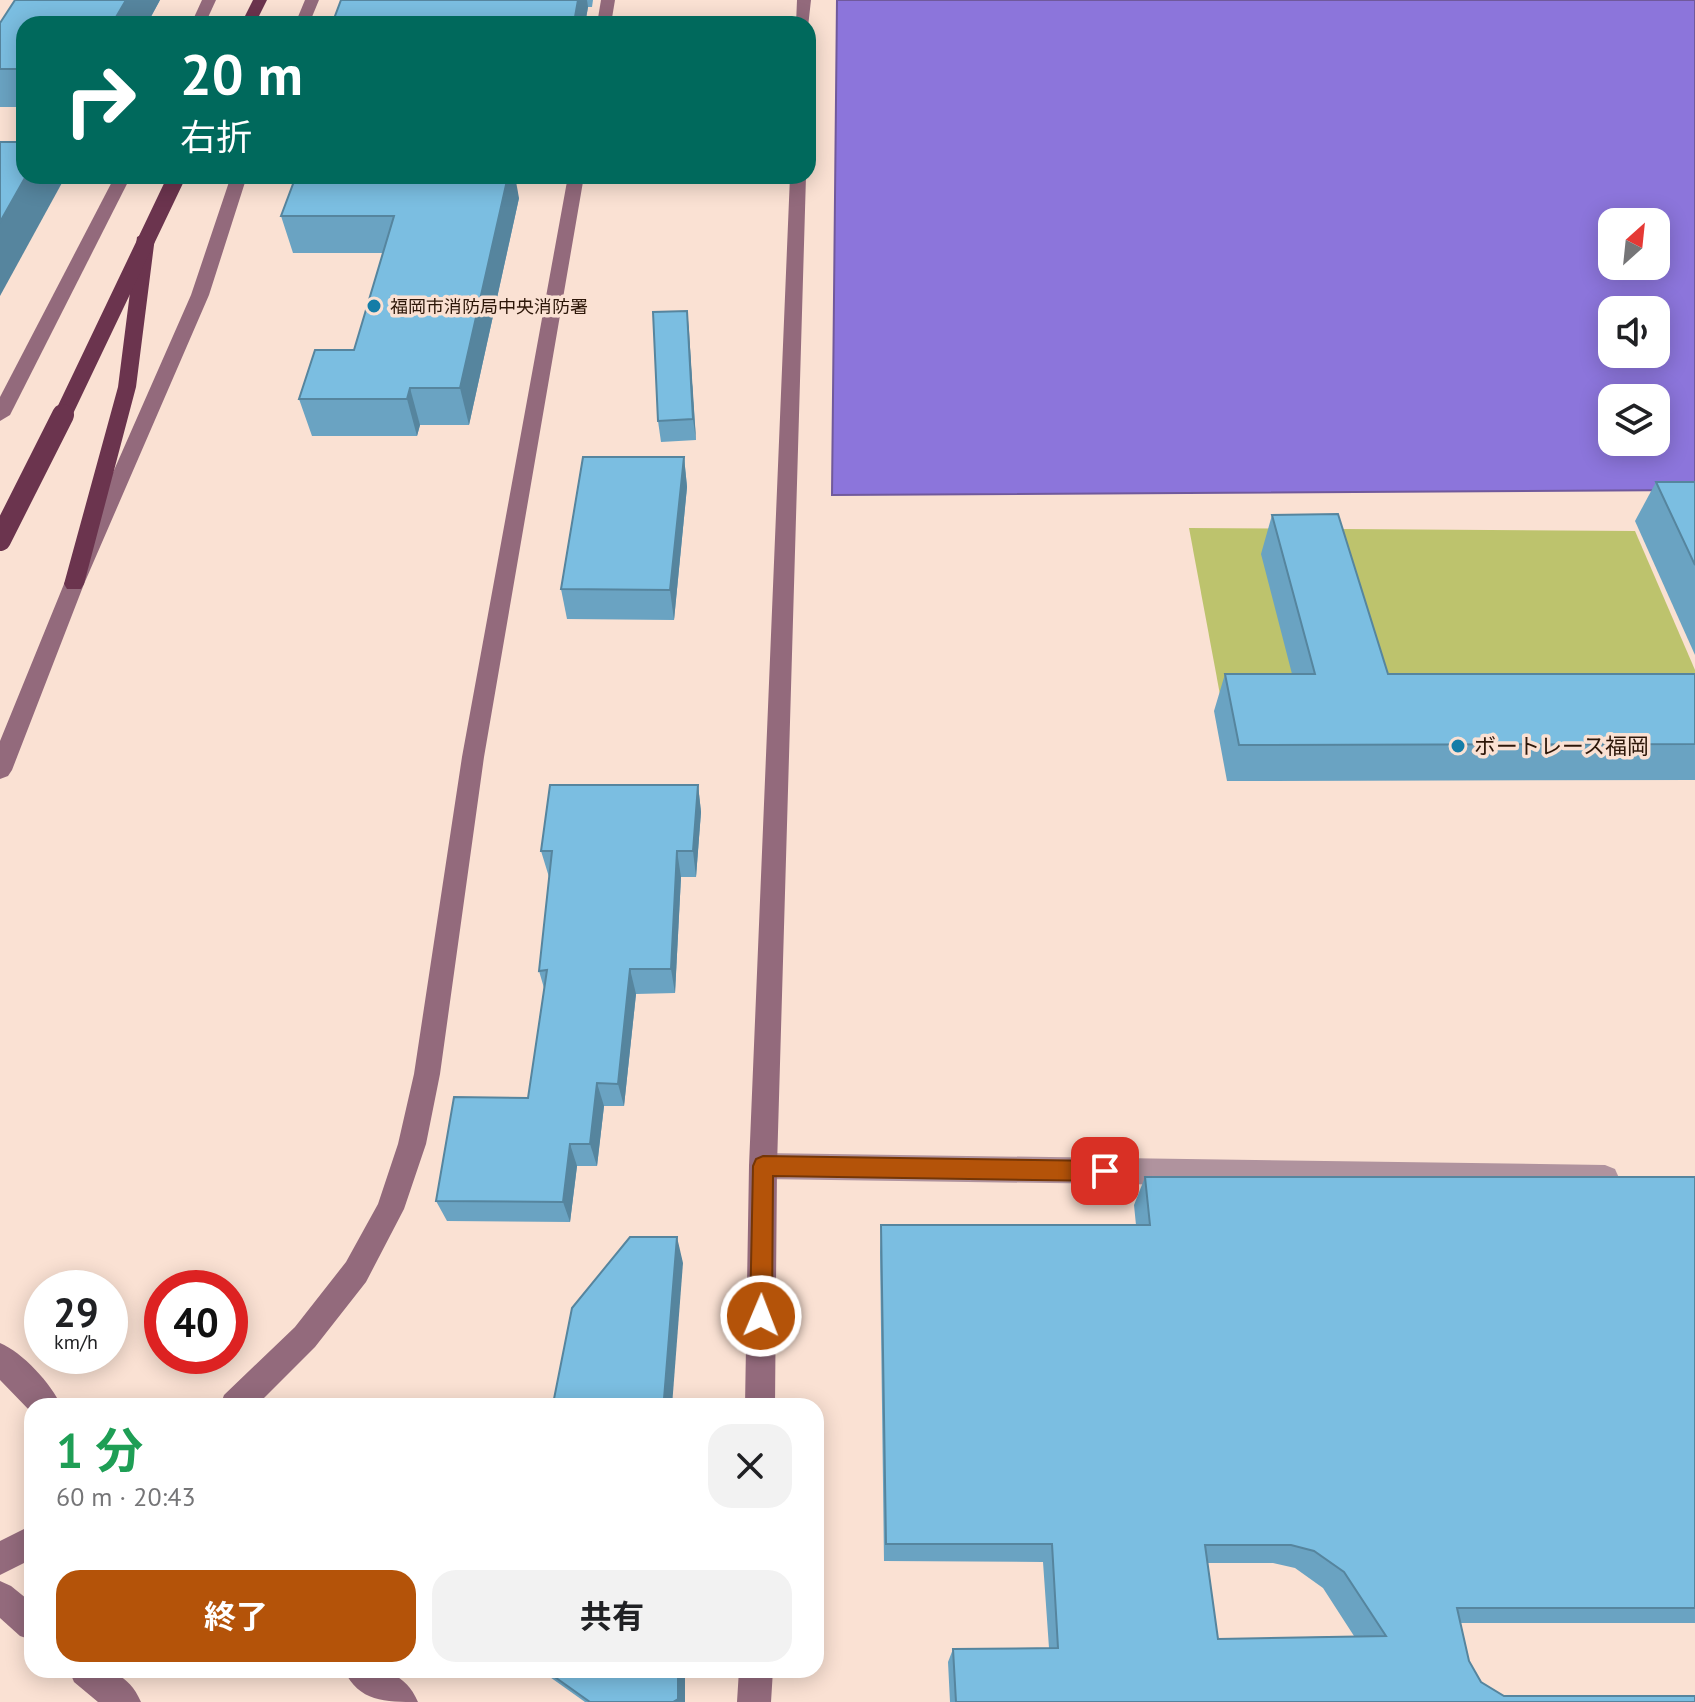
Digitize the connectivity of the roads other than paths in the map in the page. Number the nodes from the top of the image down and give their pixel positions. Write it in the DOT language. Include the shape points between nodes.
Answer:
graph roads {
  1 [pos="119,184"];
  2 [pos="171,184"];
  3 [pos="171,184"];
  4 [pos="236,184"];
  5 [pos="575,184"];
  6 [pos="798,184"];
  7 [pos="0,415"];
  8 [pos="0,540"];
  9 [pos="74,584"];
  10 [pos="0,770"];
  11 [pos="763,1166"];
  12 [pos="1632,1178"];
  13 [pos="0,1358"];
  14 [pos="38,1398"];
  15 [pos="243,1398"];
  16 [pos="760,1398"];
  17 [pos="24,1546"];
  18 [pos="0,1559"];
  19 [pos="0,1597"];
  20 [pos="24,1617"];
  21 [pos="96,1678"];
  22 [pos="371,1678"];
  23 [pos="756,1678"];
  24 [pos="124,1702"];
  25 [pos="401,1702"];
  26 [pos="754,1702"];
  1 -- 7 [label="street"];
  2 -- 8 [label="highway, bridge"];
  3 -- 9 [label="highway" via="147,227 127,387"];
  4 -- 9 [label="street" via="200,295"];
  5 -- 15 [label="street" via="473,757 412,1144 390,1209 356,1272 305,1337"];
  6 -- 11 [label="street"];
  9 -- 10 [label="street"];
  11 -- 12 [label="street"];
  11 -- 16 [label="street"];
  13 -- 14 [label="street"];
  17 -- 18 [label="street"];
  19 -- 20 [label="street"];
  21 -- 24 [label="street"];
  22 -- 25 [label="street"];
  23 -- 26 [label="street"];
}
